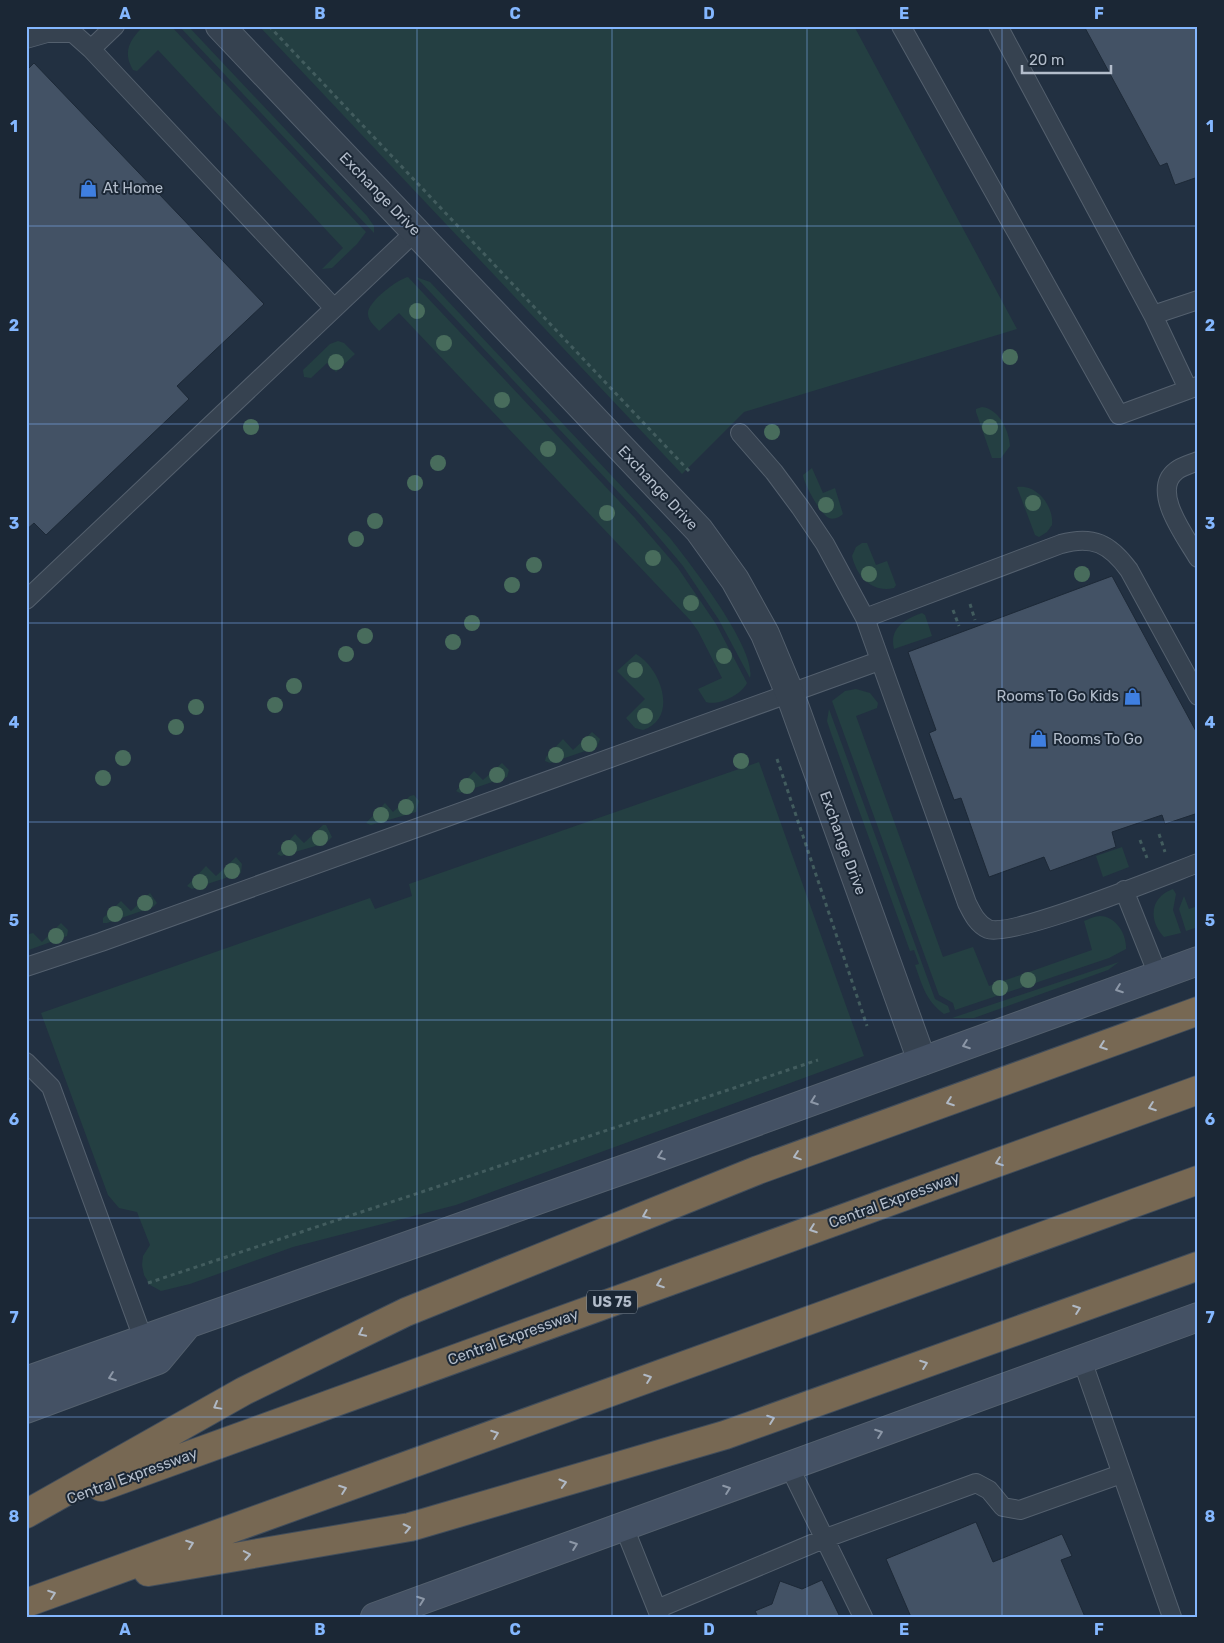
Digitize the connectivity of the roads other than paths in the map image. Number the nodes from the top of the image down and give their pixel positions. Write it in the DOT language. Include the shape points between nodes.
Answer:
graph roads {
  1 [pos="115,26"];
  2 [pos="220,26"];
  3 [pos="901,26"];
  4 [pos="998,26"];
  5 [pos="26,39"];
  6 [pos="91,49"];
  7 [pos="416,231"];
  8 [pos="1198,300"];
  9 [pos="334,308"];
  10 [pos="1154,316"];
  11 [pos="1193,387"];
  12 [pos="740,433"];
  13 [pos="1198,461"];
  14 [pos="1198,558"];
  15 [pos="26,600"];
  16 [pos="865,618"];
  17 [pos="878,661"];
  18 [pos="790,694"];
  19 [pos="1198,696"];
  20 [pos="1198,863"];
  21 [pos="1124,890"];
  22 [pos="1198,961"];
  23 [pos="26,967"];
  24 [pos="1158,976"];
  25 [pos="1198,1011"];
  26 [pos="922,1061"];
  27 [pos="26,1062"];
  28 [pos="1198,1090"];
  29 [pos="1198,1180"];
  30 [pos="1198,1266"];
  31 [pos="1198,1318"];
  32 [pos="187,1325"];
  33 [pos="144,1341"];
  34 [pos="1082,1360"];
  35 [pos="26,1381"];
  36 [pos="26,1409"];
  37 [pos="789,1466"];
  38 [pos="1120,1474"];
  39 [pos="26,1514"];
  40 [pos="624,1527"];
  41 [pos="826,1538"];
  42 [pos="78,1584"];
  43 [pos="26,1603"];
  44 [pos="658,1613"];
  45 [pos="375,1617"];
  46 [pos="863,1617"];
  47 [pos="1172,1617"];
  1 -- 6 [label="lane"];
  2 -- 7 [label="street, Exchange Drive"];
  3 -- 11 [label="lane" via="1119,414"];
  4 -- 10 [label="lane"];
  5 -- 6 [label="lane" via="46,33 73,33"];
  6 -- 9 [label="lane"];
  7 -- 9 [label="lane"];
  7 -- 18 [label="street, Exchange Drive" via="698,530 735,580"];
  8 -- 10 [label="lane"];
  9 -- 15 [label="lane"];
  10 -- 11 [label="lane"];
  12 -- 16 [label="lane" via="800,507 825,544"];
  13 -- 14 [label="lane" via="1176,471 1166,487 1170,508"];
  16 -- 17 [label="lane"];
  16 -- 19 [label="lane" via="1061,544 1092,541 1118,555 1129,570"];
  17 -- 18 [label="lane"];
  17 -- 21 [label="lane" via="967,903 982,925 1000,930 1016,927"];
  18 -- 23 [label="lane"];
  18 -- 26 [label="street, Exchange Drive"];
  20 -- 21 [label="lane"];
  21 -- 24 [label="lane"];
  22 -- 24 [label="main road"];
  24 -- 26 [label="main road, one-way"];
  25 -- 39 [label="highway, one-way" via="758,1170 406,1312 244,1391"];
  26 -- 32 [label="main road, one-way"];
  27 -- 33 [label="lane" via="51,1087"];
  28 -- 39 [label="highway, Central Expressway / US 75, one-way"];
  42 -- 29 [label="highway, one-way"];
  42 -- 30 [label="highway, one-way" via="410,1527 725,1436"];
  31 -- 34 [label="main road"];
  32 -- 33 [label="main road"];
  32 -- 36 [label="main road, one-way" via="158,1360"];
  33 -- 35 [label="main road"];
  37 -- 34 [label="main road, one-way"];
  34 -- 38 [label="lane"];
  40 -- 37 [label="main road, one-way"];
  37 -- 41 [label="lane"];
  38 -- 41 [label="lane" via="1020,1510 1003,1507 989,1490 976,1483"];
  38 -- 47 [label="lane"];
  40 -- 44 [label="lane"];
  45 -- 40 [label="main road, one-way"];
  41 -- 44 [label="lane"];
  41 -- 46 [label="lane"];
  43 -- 42 [label="highway, one-way"];
}
